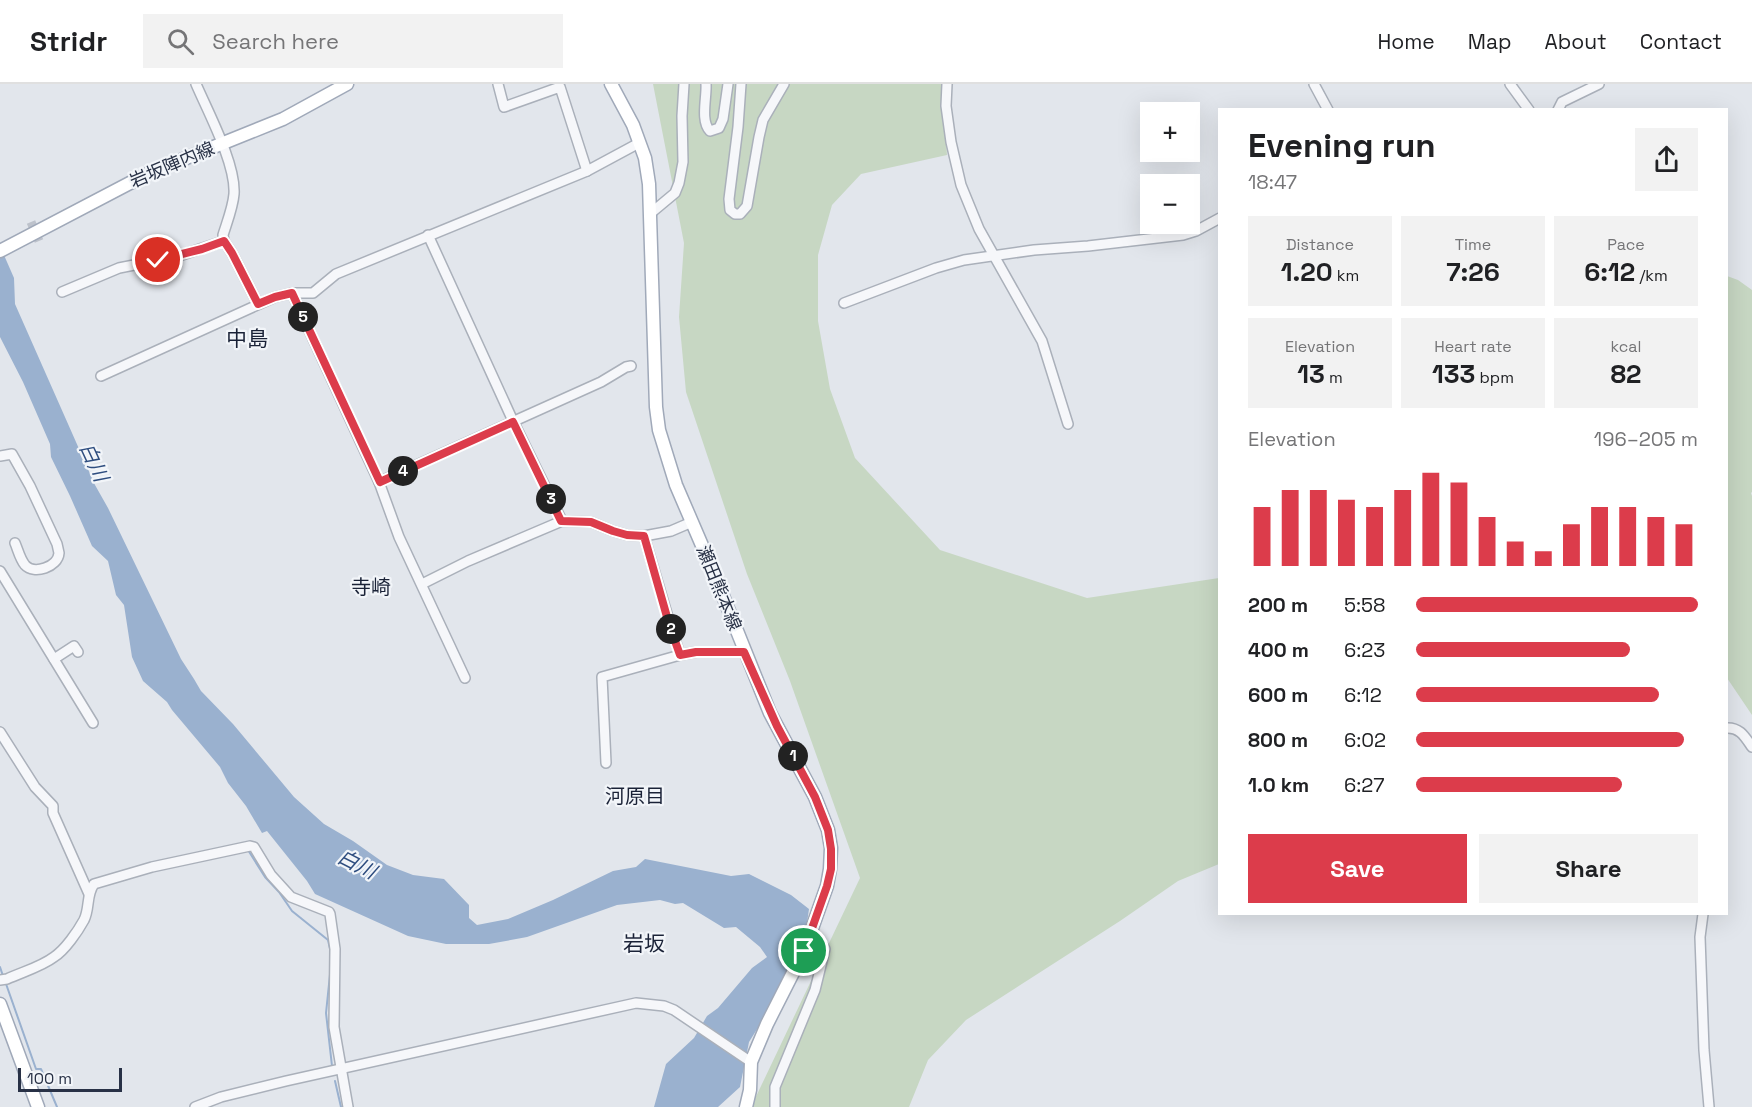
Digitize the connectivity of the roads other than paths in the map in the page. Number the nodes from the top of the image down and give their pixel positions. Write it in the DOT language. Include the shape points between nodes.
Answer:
graph roads {
  1 [pos="196,84"];
  2 [pos="347,84"];
  3 [pos="498,84"];
  4 [pos="611,84"];
  5 [pos="684,84"];
  6 [pos="706,84"];
  7 [pos="728,84"];
  8 [pos="741,84"];
  9 [pos="784,84"];
  10 [pos="946,84"];
  11 [pos="1314,84"];
  12 [pos="1510,84"];
  13 [pos="1599,84"];
  14 [pos="1327,108"];
  15 [pos="1528,108"];
  16 [pos="1559,108"];
  17 [pos="639,143"];
  18 [pos="221,144"];
  19 [pos="587,171"];
  20 [pos="651,213"];
  21 [pos="1218,219"];
  22 [pos="428,236"];
  23 [pos="224,241"];
  24 [pos="5,248"];
  25 [pos="993,255"];
  26 [pos="62,292"];
  27 [pos="292,293"];
  28 [pos="844,303"];
  29 [pos="258,304"];
  30 [pos="631,366"];
  31 [pos="101,376"];
  32 [pos="513,422"];
  33 [pos="1068,424"];
  34 [pos="0,456"];
  35 [pos="380,482"];
  36 [pos="561,521"];
  37 [pos="692,522"];
  38 [pos="644,536"];
  39 [pos="15,543"];
  40 [pos="0,571"];
  41 [pos="422,584"];
  42 [pos="78,652"];
  43 [pos="744,652"];
  44 [pos="680,655"];
  45 [pos="54,659"];
  46 [pos="465,678"];
  47 [pos="93,723"];
  48 [pos="1728,728"];
  49 [pos="0,732"];
  50 [pos="1752,747"];
  51 [pos="606,763"];
  52 [pos="88,894"];
  53 [pos="1703,915"];
  54 [pos="811,930"];
  55 [pos="3,980"];
  56 [pos="0,1004"];
  57 [pos="749,1060"];
  58 [pos="341,1069"];
  59 [pos="38,1107"];
  60 [pos="195,1107"];
  61 [pos="348,1107"];
  62 [pos="747,1107"];
  63 [pos="775,1107"];
  64 [pos="1709,1107"];
  1 -- 18 [label="street"];
  2 -- 18 [label="main road, 岩坂陣内線" via="283,119"];
  3 -- 19 [label="street" via="504,107 560,87"];
  4 -- 17 [label="main road, 瀬田熊本線"];
  5 -- 20 [label="street" via="680,183 675,193"];
  6 -- 7 [label="street" via="705,120 710,131 719,128 723,119"];
  8 -- 9 [label="street" via="729,199 730,210 735,214 747,206 764,120"];
  10 -- 25 [label="street" via="951,142 961,184"];
  11 -- 14 [label="street"];
  12 -- 15 [label="street"];
  13 -- 16 [label="street" via="1562,102"];
  17 -- 19 [label="street"];
  17 -- 20 [label="main road, 瀬田熊本線" via="648,175"];
  18 -- 23 [label="street" via="231,168 234,193"];
  18 -- 24 [label="main road, 岩坂陣内線" via="140,177"];
  19 -- 22 [label="street"];
  20 -- 37 [label="main road, 瀬田熊本線" via="659,430 672,476"];
  21 -- 25 [label="street" via="1183,235"];
  22 -- 27 [label="street" via="336,274 313,292"];
  22 -- 32 [label="street"];
  23 -- 26 [label="street" via="179,256 119,268"];
  23 -- 29 [label="street"];
  25 -- 28 [label="street" via="936,268"];
  25 -- 33 [label="street" via="1042,341"];
  27 -- 29 [label="street"];
  27 -- 35 [label="street"];
  29 -- 31 [label="street"];
  30 -- 32 [label="street"];
  32 -- 35 [label="street"];
  32 -- 36 [label="street"];
  34 -- 39 [label="street" via="12,454 59,553 50,566 31,570"];
  35 -- 41 [label="street" via="399,537"];
  36 -- 38 [label="street" via="591,522 627,535"];
  36 -- 41 [label="street"];
  37 -- 38 [label="street"];
  37 -- 43 [label="main road, 瀬田熊本線"];
  38 -- 44 [label="street"];
  40 -- 45 [label="street"];
  41 -- 46 [label="street"];
  42 -- 45 [label="street" via="74,646"];
  43 -- 44 [label="street"];
  43 -- 54 [label="main road, 瀬田熊本線" via="828,830 831,869"];
  44 -- 51 [label="street" via="602,677"];
  45 -- 47 [label="street"];
  48 -- 50 [label="street" via="1739,730"];
  49 -- 52 [label="street" via="35,787 53,807"];
  52 -- 55 [label="street" via="84,920 61,953"];
  52 -- 58 [label="street" via="99,882 254,847 291,897 330,914 335,949 334,1028"];
  53 -- 64 [label="street" via="1700,937"];
  54 -- 57 [label="main road, 瀬田熊本線"];
  54 -- 63 [label="street" via="825,949 815,990 775,1088"];
  56 -- 59 [label="main road"];
  57 -- 58 [label="street" via="674,1010 636,1003"];
  57 -- 62 [label="main road, 瀬田熊本線"];
  58 -- 60 [label="street" via="221,1097"];
  58 -- 61 [label="street"];
}
